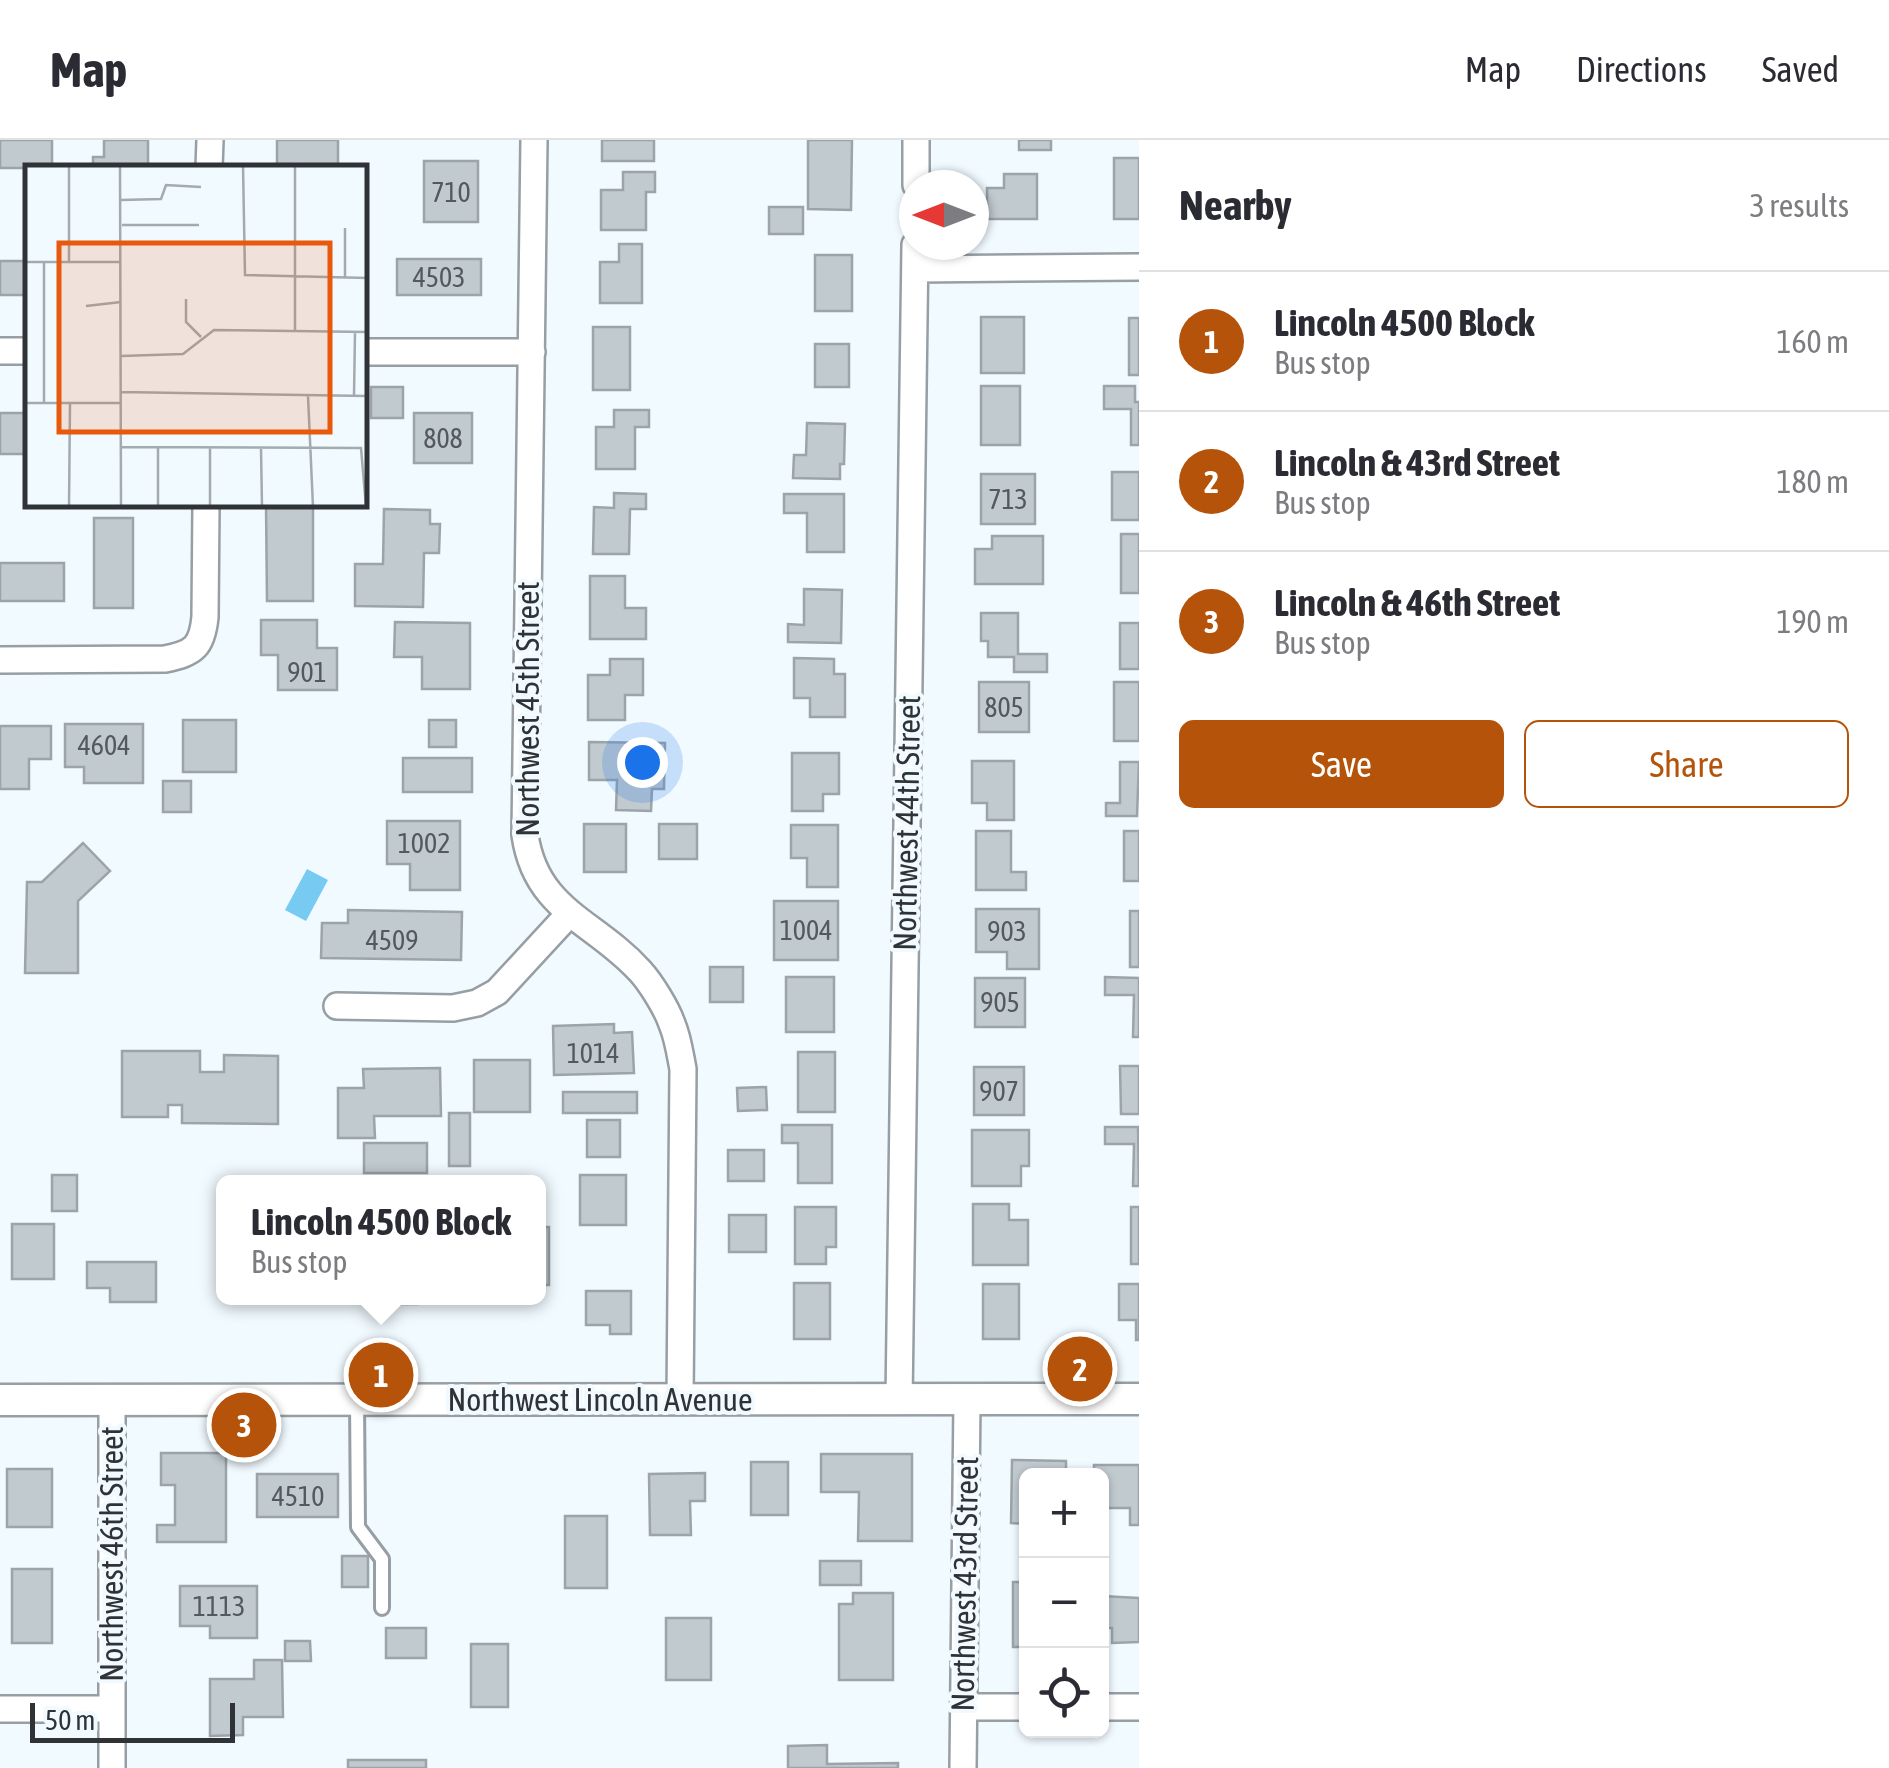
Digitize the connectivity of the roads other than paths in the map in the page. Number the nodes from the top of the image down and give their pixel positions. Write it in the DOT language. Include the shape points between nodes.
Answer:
graph roads {
  1 [pos="534,140"];
  2 [pos="916,140"];
  3 [pos="916,170"];
  4 [pos="915,260"];
  5 [pos="982,260"];
  6 [pos="1139,267"];
  7 [pos="368,352"];
  8 [pos="532,352"];
  9 [pos="206,508"];
  10 [pos="0,660"];
  11 [pos="570,914"];
  12 [pos="336,1006"];
  13 [pos="357,1399"];
  14 [pos="680,1399"];
  15 [pos="1139,1399"];
  16 [pos="0,1400"];
  17 [pos="112,1400"];
  18 [pos="900,1400"];
  19 [pos="967,1400"];
  20 [pos="382,1608"];
  21 [pos="964,1706"];
  22 [pos="1019,1707"];
  23 [pos="1109,1707"];
  24 [pos="1139,1707"];
  25 [pos="0,1709"];
  26 [pos="112,1709"];
  27 [pos="112,1768"];
  28 [pos="963,1768"];
  1 -- 8 [label="street, Northwest 45th Street"];
  2 -- 3 [label="street"];
  4 -- 18 [label="street, Northwest 44th Street"];
  5 -- 6 [label="street"];
  7 -- 8 [label="street"];
  8 -- 11 [label="street, Northwest 45th Street" via="525,835 534,872"];
  9 -- 10 [label="street" via="203,631 195,648 165,659"];
  11 -- 12 [label="street" via="496,992 477,1003"];
  11 -- 14 [label="street, Northwest 45th Street" via="642,973 672,1022 683,1069"];
  13 -- 14 [label="street, Northwest Lincoln Avenue"];
  13 -- 17 [label="street, Northwest Lincoln Avenue"];
  13 -- 20 [label="lane" via="358,1526 382,1559"];
  14 -- 18 [label="street, Northwest Lincoln Avenue"];
  15 -- 19 [label="street, Northwest Lincoln Avenue"];
  16 -- 17 [label="street, Northwest Lincoln Avenue"];
  17 -- 26 [label="street, Northwest 46th Street"];
  18 -- 19 [label="street, Northwest Lincoln Avenue"];
  19 -- 21 [label="street, Northwest 43rd Street"];
  21 -- 22 [label="street"];
  21 -- 28 [label="street, Northwest 43rd Street"];
  23 -- 24 [label="street"];
  25 -- 26 [label="street"];
  26 -- 27 [label="street, Northwest 46th Street"];
}
